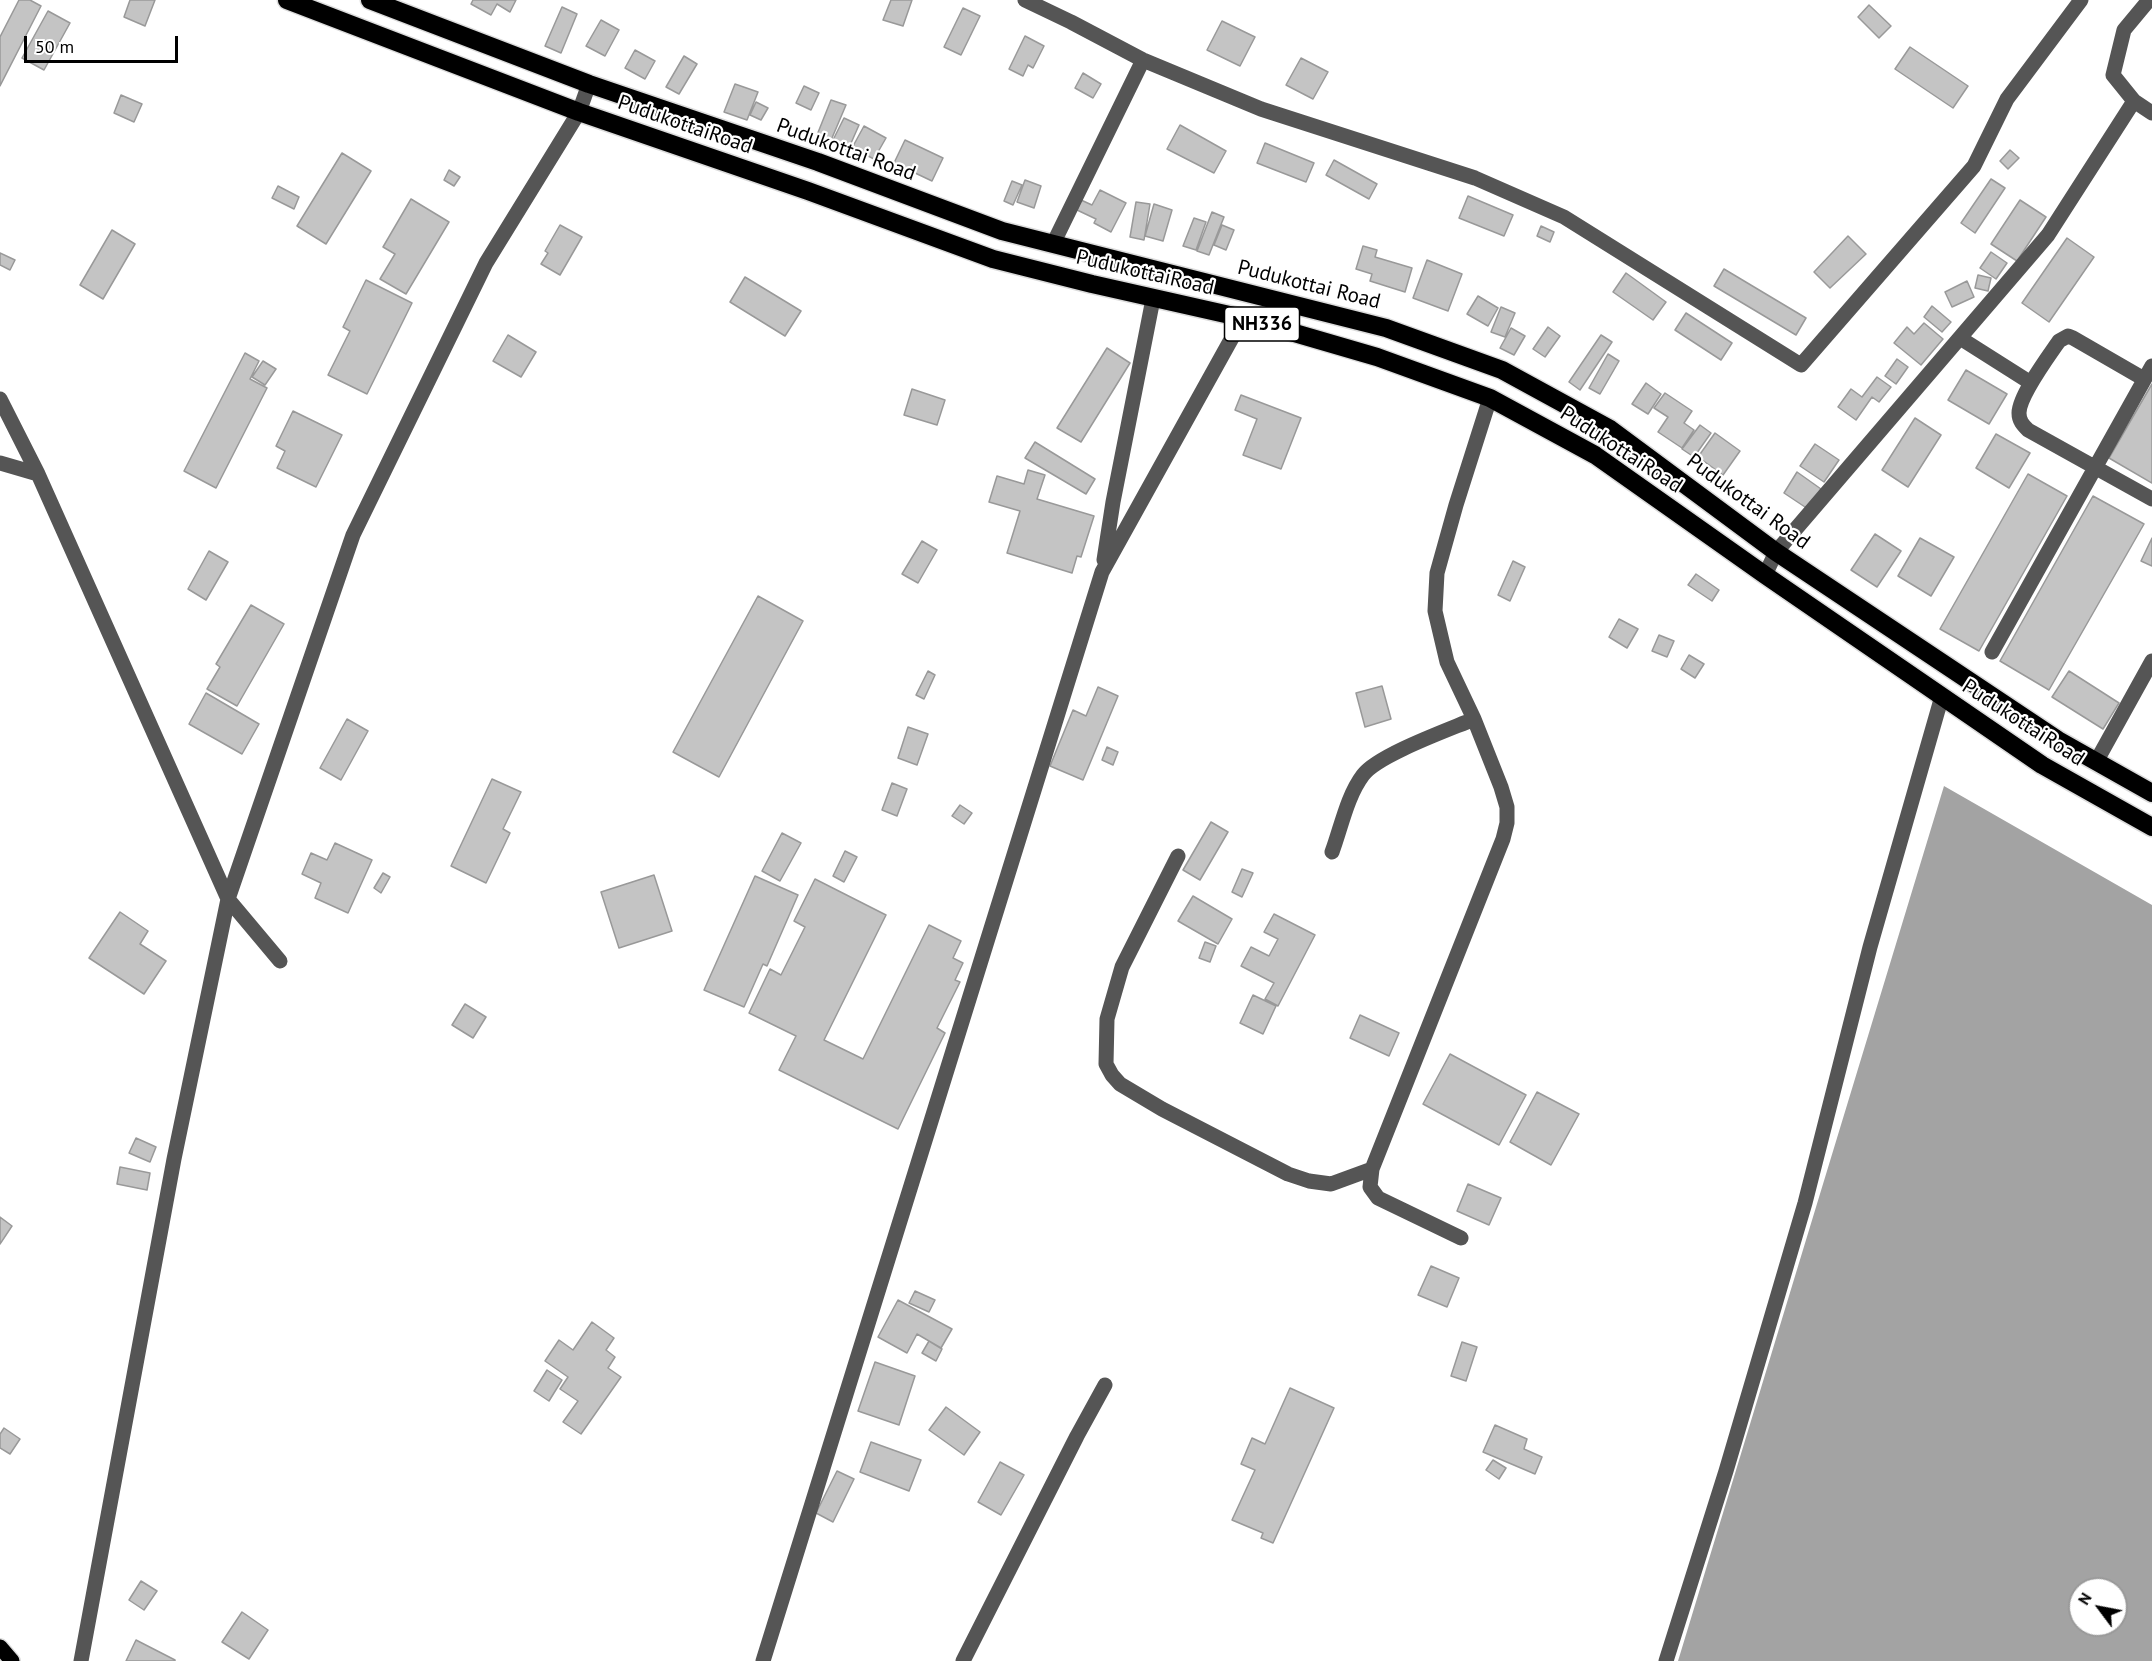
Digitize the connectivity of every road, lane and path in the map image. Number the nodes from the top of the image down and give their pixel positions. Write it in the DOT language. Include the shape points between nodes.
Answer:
graph roads {
  1 [pos="287,0"];
  2 [pos="370,0"];
  3 [pos="1025,0"];
  4 [pos="2081,0"];
  5 [pos="2149,0"];
  6 [pos="1143,60"];
  7 [pos="589,84"];
  8 [pos="2134,101"];
  9 [pos="579,112"];
  10 [pos="2152,113"];
  11 [pos="1053,244"];
  12 [pos="1153,299"];
  13 [pos="1243,318"];
  14 [pos="1960,338"];
  15 [pos="2148,373"];
  16 [pos="2031,383"];
  17 [pos="1490,398"];
  18 [pos="0,399"];
  19 [pos="0,463"];
  20 [pos="2094,467"];
  21 [pos="38,474"];
  22 [pos="2152,499"];
  23 [pos="1776,552"];
  24 [pos="1102,572"];
  25 [pos="1765,575"];
  26 [pos="1992,652"];
  27 [pos="2152,661"];
  28 [pos="1976,685"];
  29 [pos="1942,696"];
  30 [pos="1960,709"];
  31 [pos="1474,719"];
  32 [pos="2096,762"];
  33 [pos="2152,793"];
  34 [pos="2152,827"];
  35 [pos="1332,852"];
  36 [pos="1178,856"];
  37 [pos="228,899"];
  38 [pos="280,961"];
  39 [pos="1372,1168"];
  40 [pos="1461,1238"];
  41 [pos="1105,1385"];
  42 [pos="0,1647"];
  43 [pos="12,1661"];
  44 [pos="81,1661"];
  45 [pos="763,1661"];
  46 [pos="963,1661"];
  47 [pos="1666,1661"];
  1 -- 9 [label="highway, PudukottaiRoad / NH336"];
  2 -- 7 [label="highway, Pudukottai Road / NH336"];
  3 -- 6 [label="street"];
  4 -- 6 [label="street" via="2007,99 1974,166 1801,365 1564,217 1475,178 1261,109"];
  5 -- 8 [label="street" via="2124,30 2113,75"];
  6 -- 11 [label="street"];
  7 -- 9 [label="street"];
  7 -- 11 [label="highway, Pudukottai Road / NH336" via="818,162 1002,231"];
  8 -- 10 [label="street"];
  8 -- 14 [label="street" via="2048,235"];
  9 -- 12 [label="highway, PudukottaiRoad / NH336" via="993,259"];
  9 -- 37 [label="street" via="486,263 353,535"];
  11 -- 23 [label="highway, Pudukottai Road / NH336" via="1386,328 1502,370 1610,429"];
  12 -- 13 [label="highway, PudukottaiRoad / NH336"];
  12 -- 24 [label="street"];
  13 -- 17 [label="highway, PudukottaiRoad / NH336" via="1377,357"];
  13 -- 24 [label="street"];
  14 -- 16 [label="street"];
  14 -- 23 [label="street"];
  15 -- 16 [label="street" via="2068,336 2059,341"];
  15 -- 20 [label="street"];
  16 -- 20 [label="street" via="2020,406 2021,422 2028,430"];
  17 -- 25 [label="highway, PudukottaiRoad / NH336" via="1595,454"];
  17 -- 31 [label="street" via="1437,573 1434,611 1447,662"];
  18 -- 21 [label="street"];
  19 -- 21 [label="street"];
  20 -- 22 [label="street"];
  20 -- 26 [label="street"];
  21 -- 37 [label="street"];
  23 -- 25 [label="street"];
  23 -- 28 [label="highway, Pudukottai Road / NH336"];
  24 -- 45 [label="street"];
  25 -- 29 [label="highway, PudukottaiRoad / NH336"];
  27 -- 32 [label="street"];
  28 -- 30 [label="highway"];
  28 -- 32 [label="highway, Pudukottai Road / NH336"];
  29 -- 30 [label="highway, PudukottaiRoad / NH336"];
  29 -- 47 [label="street" via="1870,947 1805,1203"];
  30 -- 34 [label="highway, PudukottaiRoad / NH336" via="2042,765"];
  31 -- 35 [label="street" via="1379,761 1364,774"];
  31 -- 39 [label="street" via="1501,787 1507,823"];
  32 -- 33 [label="highway, Pudukottai Road / NH336"];
  36 -- 39 [label="street" via="1122,967 1107,1019 1106,1064 1112,1075 1162,1109 1288,1174 1331,1184"];
  37 -- 38 [label="street"];
  37 -- 44 [label="street" via="174,1159"];
  39 -- 40 [label="street" via="1370,1187 1378,1198"];
  41 -- 46 [label="street"];
  42 -- 43 [label="main road"];
}
